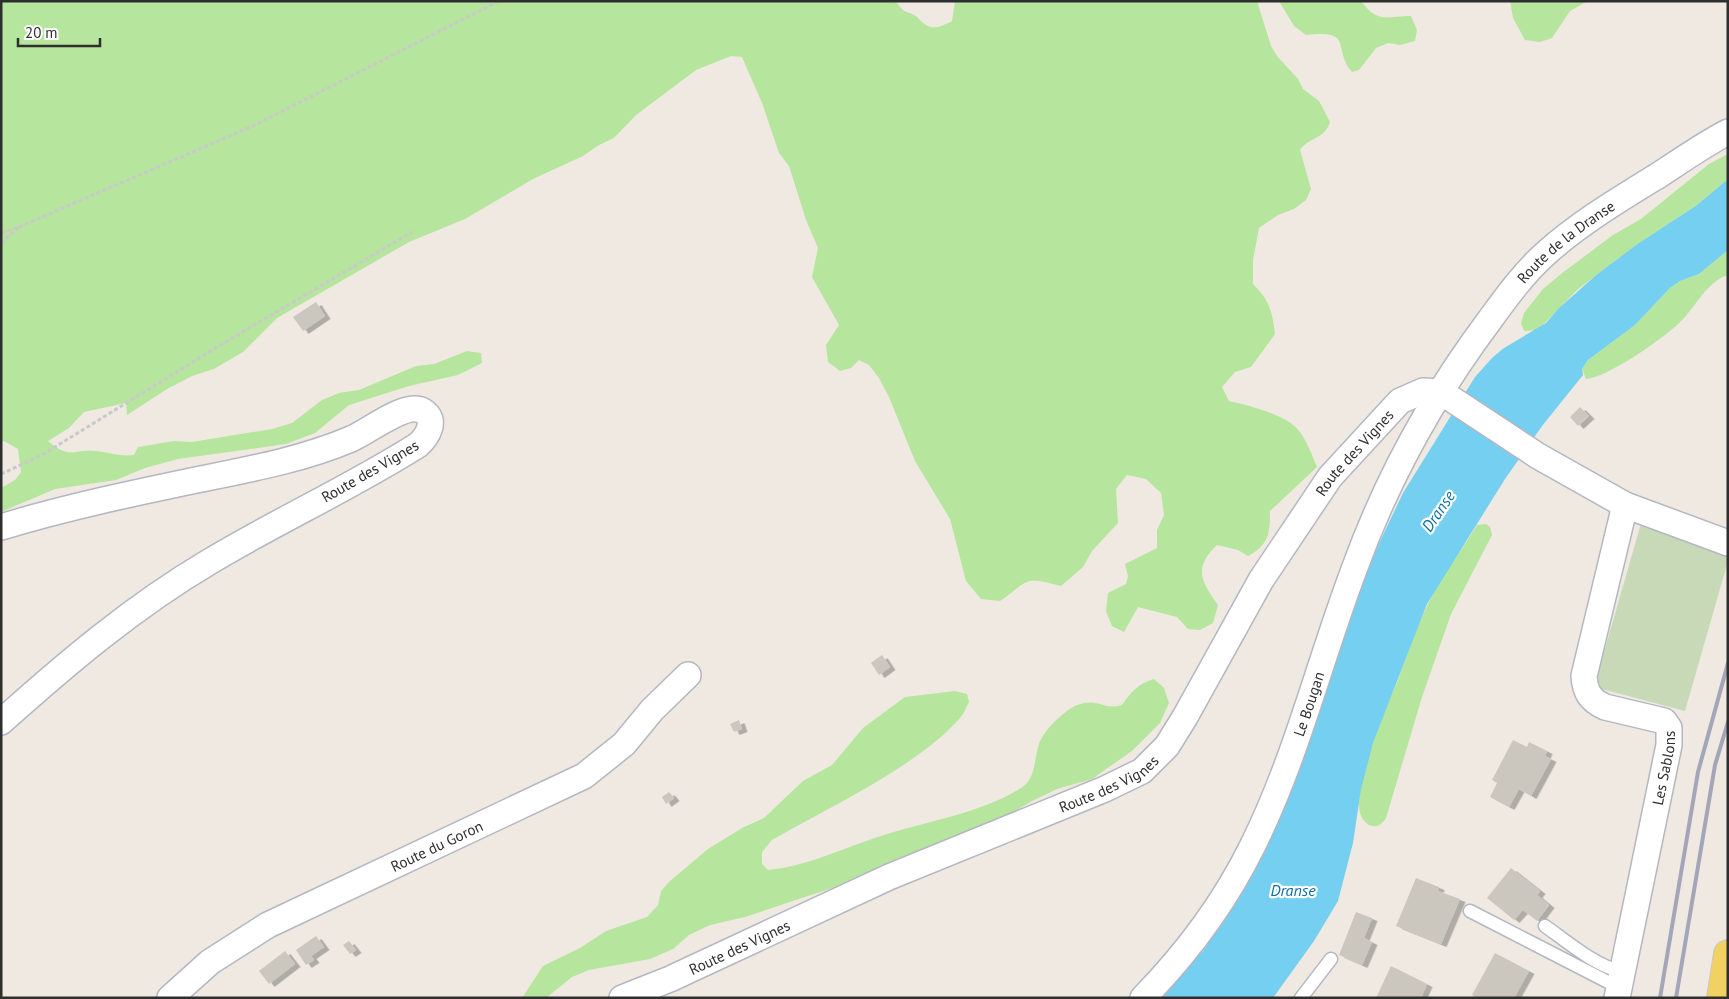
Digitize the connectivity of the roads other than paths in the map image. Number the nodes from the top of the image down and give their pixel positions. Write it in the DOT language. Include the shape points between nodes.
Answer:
graph roads {
  1 [pos="1728,132"];
  2 [pos="1448,396"];
  3 [pos="1625,505"];
  4 [pos="1,527"];
  5 [pos="1728,543"];
  6 [pos="688,675"];
  7 [pos="1,722"];
  8 [pos="1470,911"];
  9 [pos="1545,926"];
  10 [pos="1728,954"];
  11 [pos="1331,959"];
  12 [pos="1620,985"];
  13 [pos="170,998"];
  14 [pos="622,998"];
  15 [pos="1143,998"];
  16 [pos="1301,998"];
  17 [pos="1721,998"];
  1 -- 2 [label="street, Route de la Dranse" via="1606,210 1544,256 1496,312"];
  2 -- 3 [label="street" via="1538,456"];
  2 -- 14 [label="street, Route des Vignes" via="1423,390 1400,402 1330,477 1261,580 1167,746 1142,771 1105,790 889,877 670,979"];
  2 -- 15 [label="street, Le Bougan" via="1399,465 1370,528 1290,760 1254,843 1204,923"];
  3 -- 5 [label="street"];
  3 -- 12 [label="street, Les Sablons" via="1584,676 1585,688 1595,703 1664,721 1669,728 1669,745"];
  4 -- 7 [label="street, Route des Vignes" via="326,448 360,435 410,408 421,409 430,422 428,436 412,449 244,541 145,603 63,666"];
  6 -- 13 [label="street, Route du Goron" via="652,710 624,744 584,776 268,925 210,962"];
  8 -- 12 [label="lane"];
  9 -- 12 [label="lane" via="1611,969"];
  10 -- 17 [label="main road"];
  11 -- 16 [label="lane"];
}
